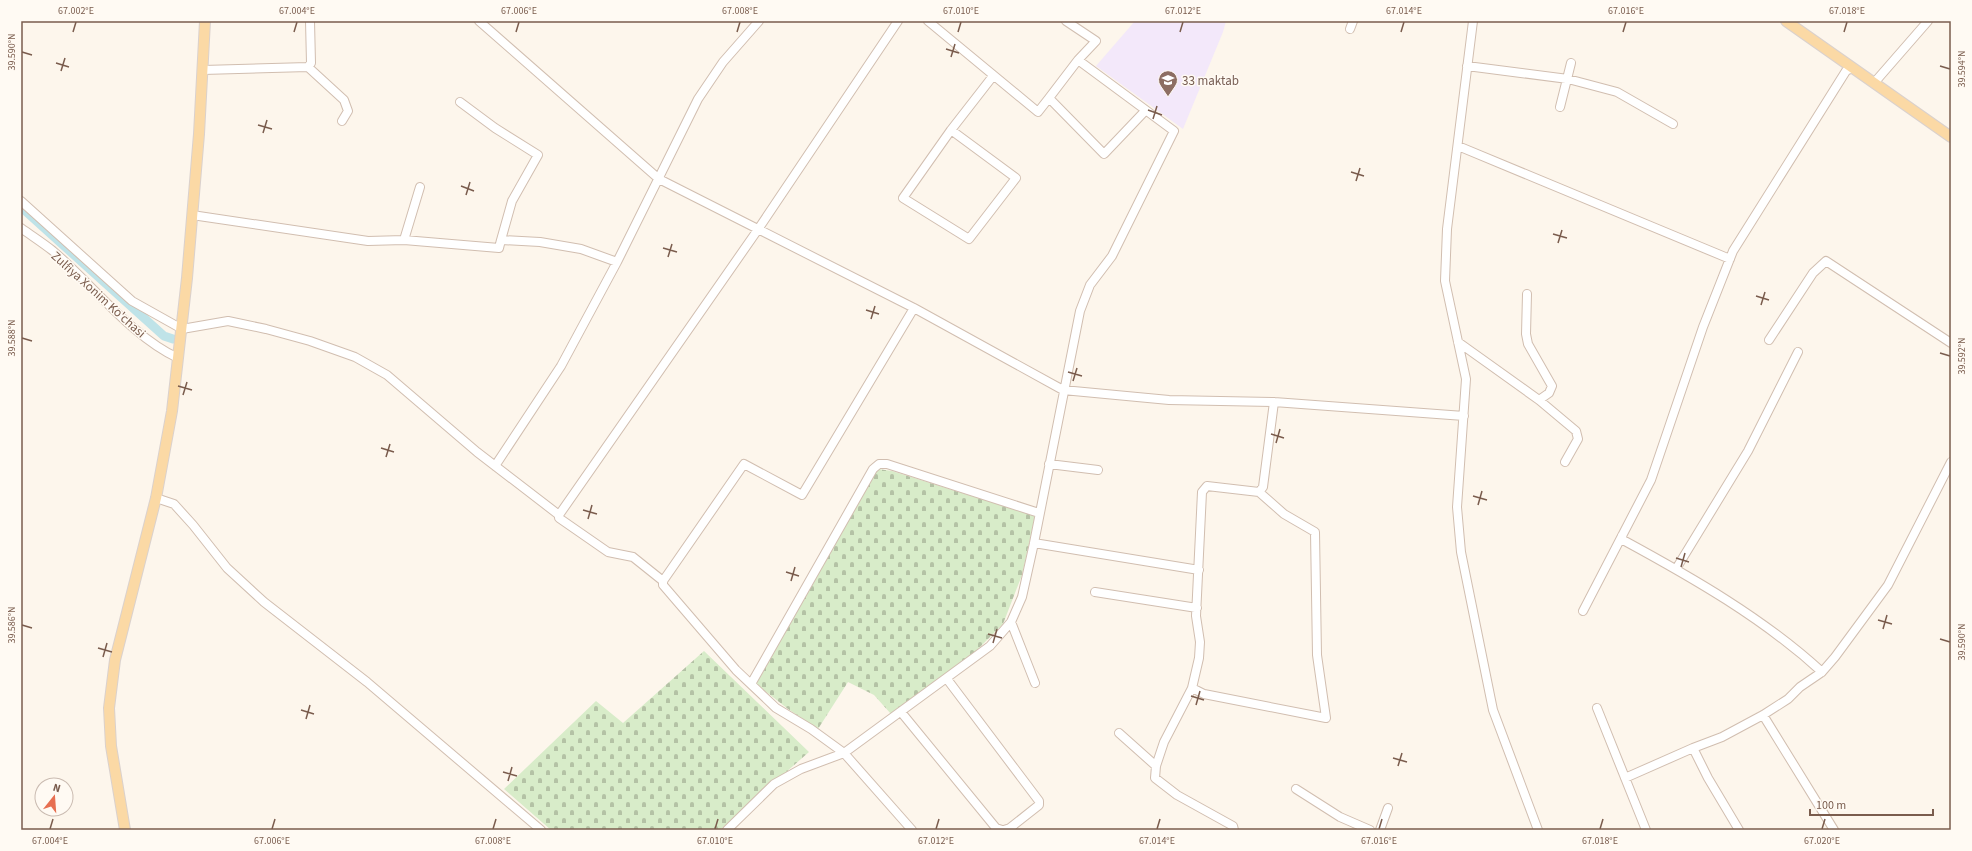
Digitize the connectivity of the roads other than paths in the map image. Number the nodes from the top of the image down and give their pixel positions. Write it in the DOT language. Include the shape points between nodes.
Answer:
graph roads {
  1 [pos="206,21"];
  2 [pos="310,21"];
  3 [pos="479,21"];
  4 [pos="759,21"];
  5 [pos="898,21"];
  6 [pos="928,21"];
  7 [pos="1066,21"];
  8 [pos="1473,21"];
  9 [pos="1786,21"];
  10 [pos="1928,21"];
  11 [pos="1078,60"];
  12 [pos="1571,62"];
  13 [pos="1467,66"];
  14 [pos="308,68"];
  15 [pos="1852,68"];
  16 [pos="203,70"];
  17 [pos="993,76"];
  18 [pos="1568,79"];
  19 [pos="1874,84"];
  20 [pos="1049,98"];
  21 [pos="460,102"];
  22 [pos="1560,107"];
  23 [pos="1145,111"];
  24 [pos="342,121"];
  25 [pos="1673,124"];
  26 [pos="951,130"];
  27 [pos="1951,137"];
  28 [pos="1458,146"];
  29 [pos="660,179"];
  30 [pos="420,187"];
  31 [pos="21,200"];
  32 [pos="192,215"];
  33 [pos="21,228"];
  34 [pos="759,228"];
  35 [pos="404,240"];
  36 [pos="501,240"];
  37 [pos="1730,259"];
  38 [pos="617,262"];
  39 [pos="1527,294"];
  40 [pos="914,308"];
  41 [pos="182,329"];
  42 [pos="1769,340"];
  43 [pos="1458,342"];
  44 [pos="1951,343"];
  45 [pos="1798,352"];
  46 [pos="178,358"];
  47 [pos="1063,390"];
  48 [pos="1539,400"];
  49 [pos="1274,402"];
  50 [pos="1464,416"];
  51 [pos="1565,462"];
  52 [pos="1951,462"];
  53 [pos="1049,464"];
  54 [pos="495,466"];
  55 [pos="1098,470"];
  56 [pos="1259,492"];
  57 [pos="156,498"];
  58 [pos="1039,513"];
  59 [pos="559,514"];
  60 [pos="1622,536"];
  61 [pos="1034,542"];
  62 [pos="1676,569"];
  63 [pos="1199,570"];
  64 [pos="663,581"];
  65 [pos="1095,592"];
  66 [pos="1197,608"];
  67 [pos="1583,611"];
  68 [pos="1011,622"];
  69 [pos="1822,672"];
  70 [pos="947,679"];
  71 [pos="1035,683"];
  72 [pos="751,684"];
  73 [pos="1192,688"];
  74 [pos="1597,708"];
  75 [pos="901,712"];
  76 [pos="1763,715"];
  77 [pos="1119,733"];
  78 [pos="1693,748"];
  79 [pos="844,753"];
  80 [pos="1156,766"];
  81 [pos="1625,778"];
  82 [pos="1296,789"];
  83 [pos="1388,808"];
  84 [pos="125,830"];
  85 [pos="541,830"];
  86 [pos="726,830"];
  87 [pos="912,830"];
  88 [pos="1003,830"];
  89 [pos="1234,830"];
  90 [pos="1370,830"];
  91 [pos="1380,830"];
  92 [pos="1538,830"];
  93 [pos="1646,830"];
  94 [pos="1739,830"];
  95 [pos="1834,830"];
  1 -- 16 [label="main road"];
  2 -- 14 [label="street"];
  3 -- 29 [label="street"];
  4 -- 29 [label="street" via="709,81"];
  5 -- 34 [label="street"];
  6 -- 17 [label="street"];
  7 -- 11 [label="street" via="1096,41"];
  8 -- 13 [label="street"];
  9 -- 15 [label="main road"];
  10 -- 19 [label="street"];
  11 -- 20 [label="street"];
  11 -- 23 [label="street"];
  12 -- 18 [label="street"];
  13 -- 18 [label="street"];
  13 -- 28 [label="street"];
  14 -- 16 [label="street"];
  14 -- 24 [label="street" via="344,100 348,111"];
  15 -- 19 [label="main road"];
  15 -- 37 [label="street" via="1846,71"];
  16 -- 32 [label="main road"];
  17 -- 20 [label="street" via="1038,112"];
  17 -- 26 [label="street"];
  18 -- 22 [label="street"];
  18 -- 25 [label="street" via="1617,92"];
  19 -- 27 [label="main road"];
  20 -- 23 [label="street" via="1104,154"];
  21 -- 36 [label="street" via="494,128 538,155 512,201"];
  23 -- 47 [label="street" via="1174,131 1112,256 1090,285 1080,311"];
  26 -- 26 [label="street" via="903,198 969,239 1016,178"];
  28 -- 37 [label="street"];
  28 -- 43 [label="street" via="1447,229 1445,281"];
  29 -- 34 [label="street"];
  29 -- 38 [label="street"];
  30 -- 35 [label="street"];
  31 -- 41 [label="street" via="132,300"];
  32 -- 35 [label="street" via="368,241"];
  32 -- 41 [label="main road"];
  33 -- 46 [label="street, Zulfiya Xonim Ko'chasi" via="53,251 112,308 161,350"];
  34 -- 40 [label="street"];
  34 -- 59 [label="street"];
  35 -- 36 [label="street" via="499,248"];
  36 -- 38 [label="street" via="540,242 581,249"];
  37 -- 60 [label="street" via="1702,327 1651,480"];
  38 -- 54 [label="street" via="561,366"];
  39 -- 48 [label="street" via="1528,344 1552,386 1550,393"];
  40 -- 47 [label="street"];
  40 -- 64 [label="street" via="802,495 744,464"];
  41 -- 46 [label="main road"];
  41 -- 54 [label="street" via="228,321 310,341 355,357 387,375"];
  42 -- 44 [label="street" via="1813,273 1826,261"];
  43 -- 48 [label="street"];
  43 -- 50 [label="street" via="1466,379"];
  45 -- 62 [label="street" via="1748,451"];
  46 -- 57 [label="main road" via="172,411"];
  47 -- 49 [label="street" via="1169,400"];
  47 -- 53 [label="street"];
  48 -- 51 [label="street" via="1578,436"];
  49 -- 50 [label="street"];
  49 -- 56 [label="street" via="1265,483"];
  50 -- 92 [label="street" via="1457,507 1461,552 1493,710"];
  52 -- 69 [label="street" via="1888,585"];
  53 -- 55 [label="street"];
  53 -- 58 [label="street"];
  54 -- 59 [label="street"];
  56 -- 63 [label="street" via="1207,486 1204,488"];
  56 -- 73 [label="street" via="1284,514 1314,532 1317,655 1326,718 1204,694"];
  57 -- 84 [label="main road" via="115,660 109,708 111,746"];
  57 -- 85 [label="street" via="174,504 227,568 264,602 367,682"];
  58 -- 61 [label="street"];
  58 -- 72 [label="street" via="887,464 879,464 873,468"];
  59 -- 64 [label="street" via="559,518 608,552 633,557"];
  60 -- 62 [label="street" via="1623,540"];
  60 -- 67 [label="street"];
  61 -- 63 [label="street"];
  61 -- 68 [label="street" via="1022,596"];
  62 -- 69 [label="street" via="1781,636"];
  63 -- 66 [label="street"];
  64 -- 72 [label="street" via="663,585"];
  65 -- 66 [label="street"];
  66 -- 73 [label="street" via="1200,642"];
  68 -- 70 [label="street" via="990,646"];
  68 -- 71 [label="street"];
  69 -- 76 [label="street"];
  70 -- 75 [label="street"];
  70 -- 88 [label="street" via="1039,800 1039,805 1010,828"];
  72 -- 79 [label="street" via="776,708"];
  73 -- 80 [label="street" via="1164,742"];
  74 -- 81 [label="street"];
  75 -- 79 [label="street"];
  75 -- 88 [label="street" via="996,828"];
  76 -- 78 [label="street" via="1722,738"];
  76 -- 95 [label="street"];
  77 -- 80 [label="street"];
  78 -- 81 [label="street"];
  78 -- 94 [label="street"];
  79 -- 86 [label="street" via="774,784"];
  79 -- 87 [label="street"];
  80 -- 89 [label="street" via="1155,778 1158,782 1233,826"];
  81 -- 93 [label="street"];
  82 -- 90 [label="street" via="1340,817"];
  83 -- 91 [label="street"];
}
